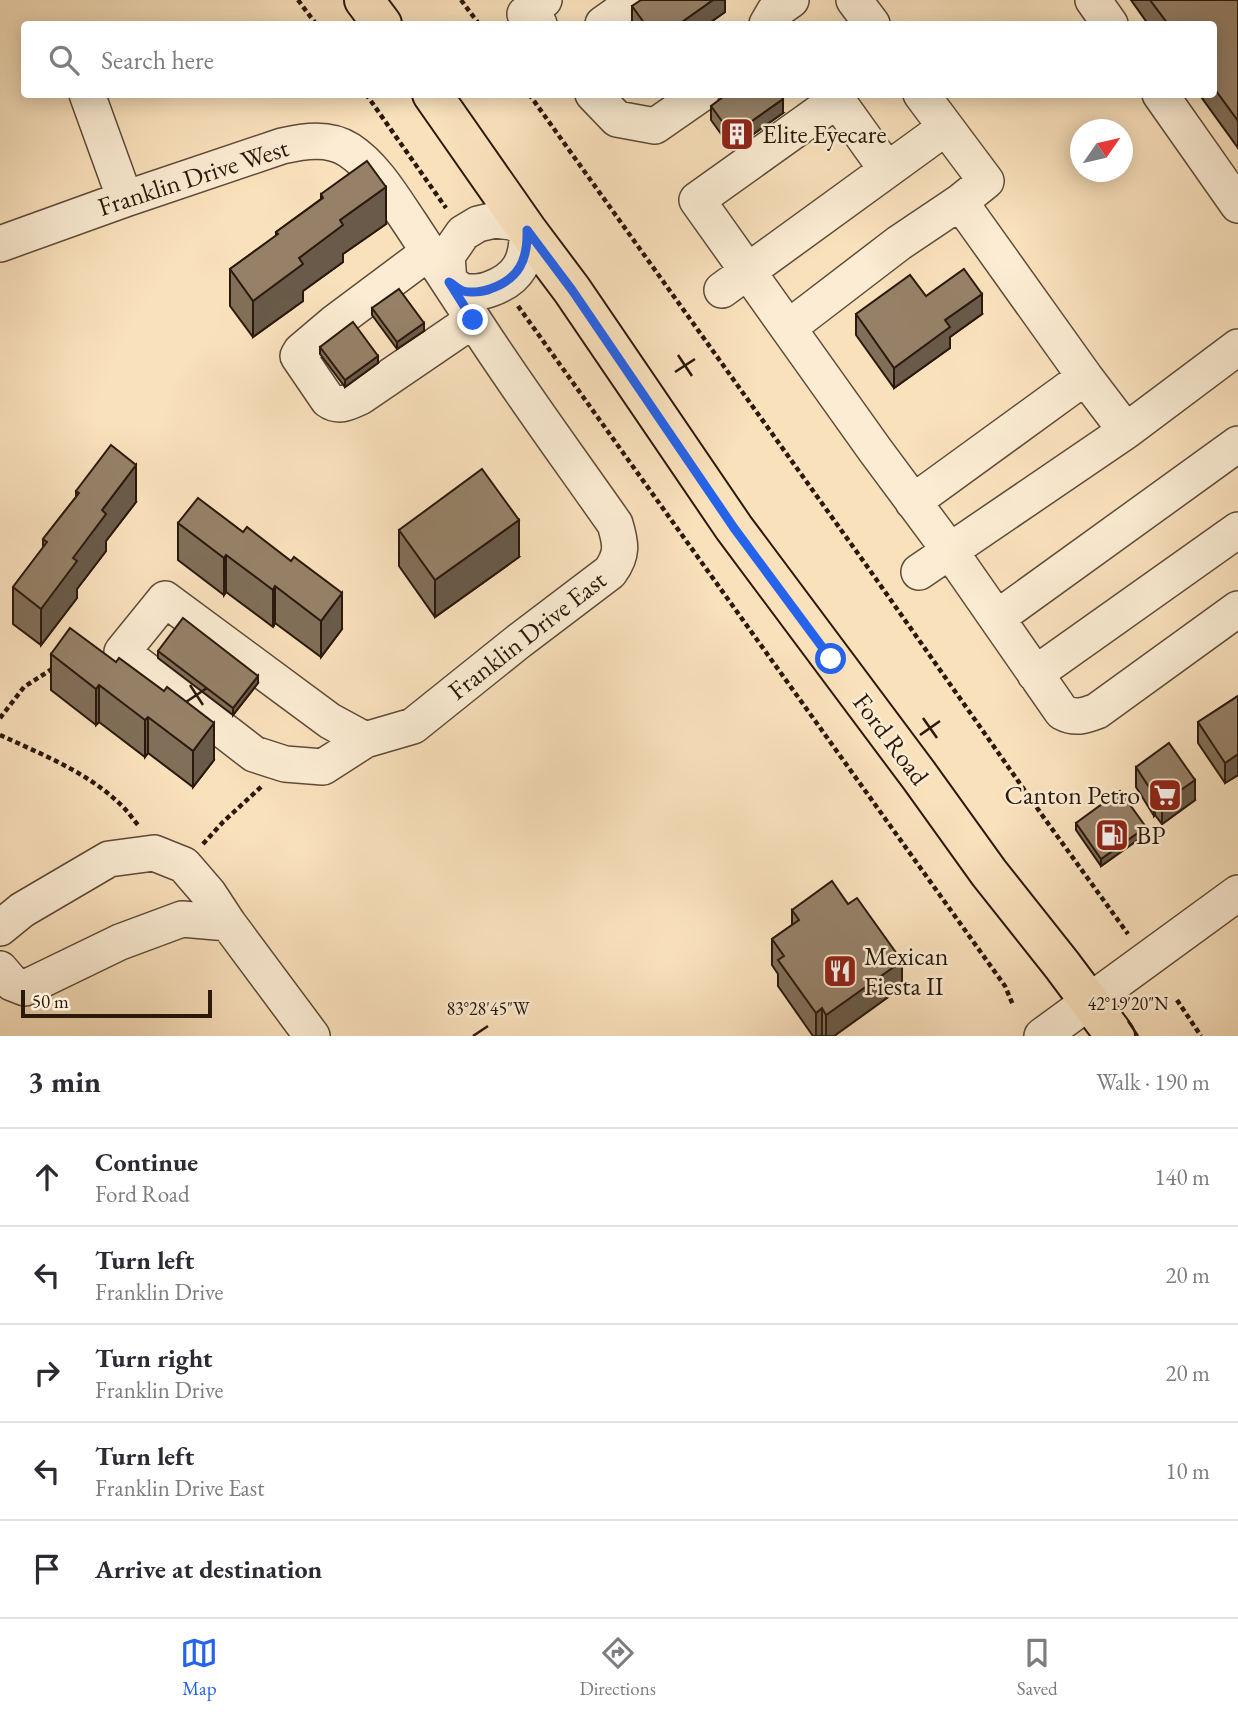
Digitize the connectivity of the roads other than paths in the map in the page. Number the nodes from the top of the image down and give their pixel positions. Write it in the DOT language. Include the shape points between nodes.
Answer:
graph roads {
  1 [pos="364,0"];
  2 [pos="544,0"];
  3 [pos="637,0"];
  4 [pos="854,0"];
  5 [pos="1093,0"];
  6 [pos="380,21"];
  7 [pos="535,21"];
  8 [pos="607,21"];
  9 [pos="870,21"];
  10 [pos="1108,21"];
  11 [pos="88,98"];
  12 [pos="435,98"];
  13 [pos="597,98"];
  14 [pos="695,98"];
  15 [pos="924,98"];
  16 [pos="1163,98"];
  17 [pos="945,128"];
  18 [pos="887,170"];
  19 [pos="124,199"];
  20 [pos="960,202"];
  21 [pos="1238,205"];
  22 [pos="527,230"];
  23 [pos="0,244"];
  24 [pos="429,252"];
  25 [pos="735,281"];
  26 [pos="449,282"];
  27 [pos="473,320"];
  28 [pos="788,328"];
  29 [pos="1238,347"];
  30 [pos="1085,377"];
  31 [pos="1126,431"];
  32 [pos="1238,444"];
  33 [pos="913,502"];
  34 [pos="1238,530"];
  35 [pos="950,551"];
  36 [pos="919,572"];
  37 [pos="1238,609"];
  38 [pos="997,618"];
  39 [pos="1035,674"];
  40 [pos="365,740"];
  41 [pos="1238,892"];
  42 [pos="228,923"];
  43 [pos="0,928"];
  44 [pos="0,969"];
  45 [pos="1088,1002"];
  46 [pos="312,1036"];
  47 [pos="1042,1036"];
  48 [pos="1115,1036"];
  1 -- 6 [label="main road"];
  2 -- 7 [label="street" via="525,14"];
  3 -- 8 [label="street"];
  4 -- 9 [label="street"];
  5 -- 10 [label="street"];
  11 -- 19 [label="street"];
  12 -- 22 [label="main road, Ford Road"];
  13 -- 14 [label="street" via="617,119 655,125"];
  15 -- 17 [label="street"];
  16 -- 21 [label="street"];
  17 -- 18 [label="street"];
  17 -- 20 [label="street" via="986,181"];
  18 -- 25 [label="street"];
  18 -- 25 [label="street" via="837,100 697,200"];
  19 -- 23 [label="street, Franklin Drive West"];
  19 -- 24 [label="street, Franklin Drive West" via="282,146 320,141 347,148 365,162"];
  20 -- 28 [label="street"];
  20 -- 30 [label="street"];
  22 -- 26 [label="street" via="523,261 503,285 484,292 464,291"];
  22 -- 26 [label="street" via="495,220 463,233 447,256"];
  22 -- 45 [label="main road, Ford Road" via="734,528"];
  24 -- 26 [label="street, Franklin Drive West"];
  24 -- 27 [label="street" via="298,356 328,400 344,404"];
  25 -- 28 [label="street"];
  26 -- 27 [label="street, Franklin Drive East"];
  27 -- 40 [label="street, Franklin Drive East" via="615,524 619,560 610,572 413,726"];
  28 -- 33 [label="street"];
  29 -- 31 [label="street"];
  30 -- 31 [label="street"];
  30 -- 33 [label="street"];
  31 -- 35 [label="street"];
  32 -- 38 [label="street"];
  33 -- 35 [label="street"];
  34 -- 39 [label="street"];
  35 -- 36 [label="street"];
  35 -- 38 [label="street"];
  37 -- 39 [label="street" via="1087,715 1062,712"];
  38 -- 39 [label="street"];
  40 -- 40 [label="street, Franklin Drive East" via="323,767 285,764 254,754 122,652 165,599 330,721"];
  41 -- 45 [label="street"];
  42 -- 43 [label="street" via="209,894 169,859 109,859"];
  42 -- 44 [label="street" via="182,919 120,942 25,988 12,983"];
  42 -- 46 [label="street"];
  45 -- 47 [label="street"];
  45 -- 48 [label="main road, Ford Road"];
}
